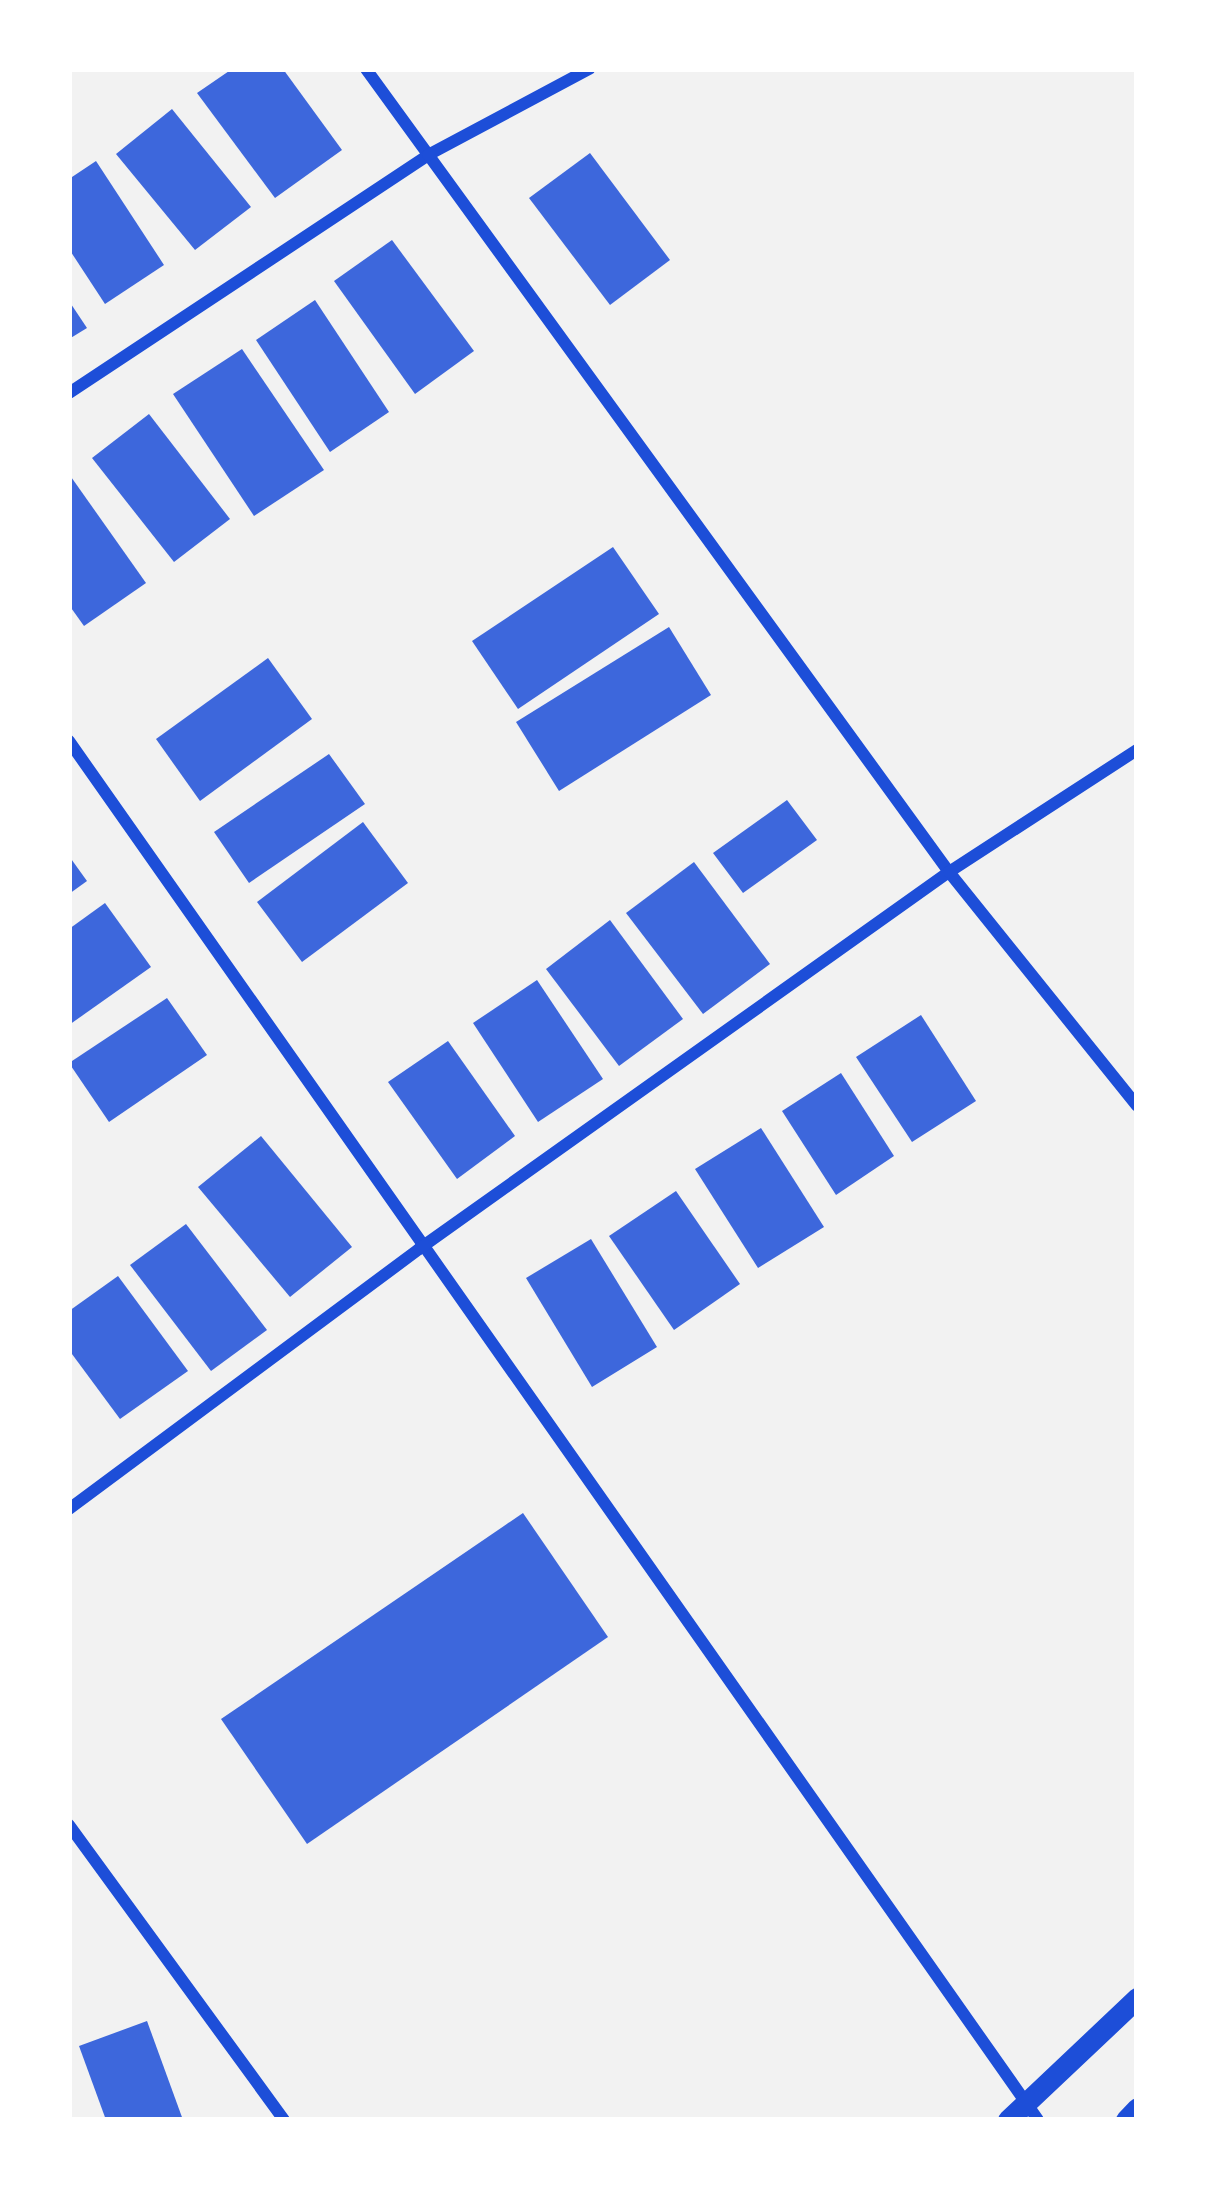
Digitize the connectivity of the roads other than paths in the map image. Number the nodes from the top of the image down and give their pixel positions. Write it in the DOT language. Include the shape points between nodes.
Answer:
graph roads {
  1 [pos="366,69"];
  2 [pos="589,69"];
  3 [pos="428,155"];
  4 [pos="69,393"];
  5 [pos="69,741"];
  6 [pos="1137,750"];
  7 [pos="949,872"];
  8 [pos="1137,1106"];
  9 [pos="419,1249"];
  10 [pos="69,1508"];
  11 [pos="69,1825"];
  12 [pos="1137,1998"];
  13 [pos="1025,2098"];
  14 [pos="1137,2108"];
  15 [pos="284,2120"];
  16 [pos="1008,2120"];
  17 [pos="1038,2120"];
  18 [pos="1126,2120"];
  1 -- 3 [label="street"];
  2 -- 3 [label="street"];
  3 -- 4 [label="street"];
  3 -- 7 [label="street"];
  5 -- 9 [label="street"];
  6 -- 7 [label="street"];
  7 -- 8 [label="street"];
  7 -- 9 [label="street"];
  9 -- 10 [label="street"];
  9 -- 13 [label="street"];
  11 -- 15 [label="street"];
  12 -- 13 [label="street"];
  13 -- 16 [label="street"];
  13 -- 17 [label="street"];
  14 -- 18 [label="street"];
}
